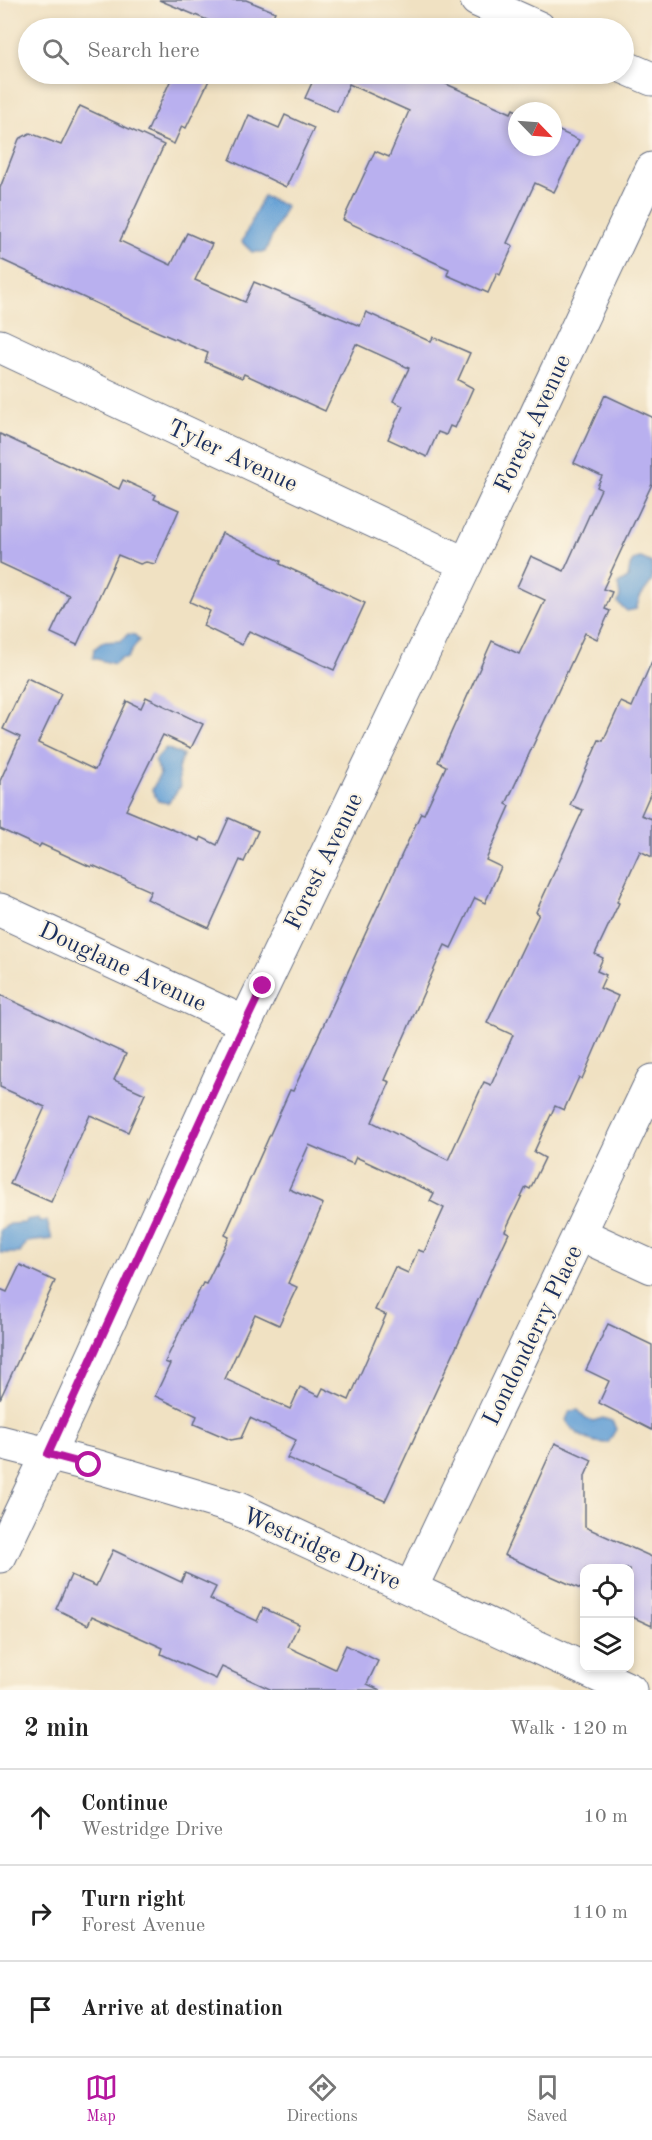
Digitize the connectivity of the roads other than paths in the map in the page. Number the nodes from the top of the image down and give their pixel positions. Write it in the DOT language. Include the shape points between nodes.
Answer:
graph roads {
  1 [pos="477,0"];
  2 [pos="518,18"];
  3 [pos="634,71"];
  4 [pos="652,79"];
  5 [pos="652,169"];
  6 [pos="0,346"];
  7 [pos="466,564"];
  8 [pos="0,910"];
  9 [pos="245,1023"];
  10 [pos="652,1081"];
  11 [pos="580,1234"];
  12 [pos="652,1268"];
  13 [pos="0,1442"];
  14 [pos="48,1454"];
  15 [pos="0,1556"];
  16 [pos="411,1588"];
  17 [pos="630,1690"];
  1 -- 2 [label="street"];
  3 -- 4 [label="street"];
  5 -- 7 [label="street, Forest Avenue"];
  6 -- 7 [label="street, Tyler Avenue"];
  7 -- 9 [label="street, Forest Avenue"];
  8 -- 9 [label="street, Douglane Avenue"];
  9 -- 14 [label="street, Forest Avenue"];
  10 -- 11 [label="street, Londonderry Place"];
  11 -- 12 [label="street"];
  11 -- 16 [label="street, Londonderry Place"];
  13 -- 14 [label="street, Westridge Drive"];
  14 -- 15 [label="street, Forest Avenue"];
  14 -- 16 [label="street, Westridge Drive" via="236,1509"];
  16 -- 17 [label="street, Westridge Drive"];
}
